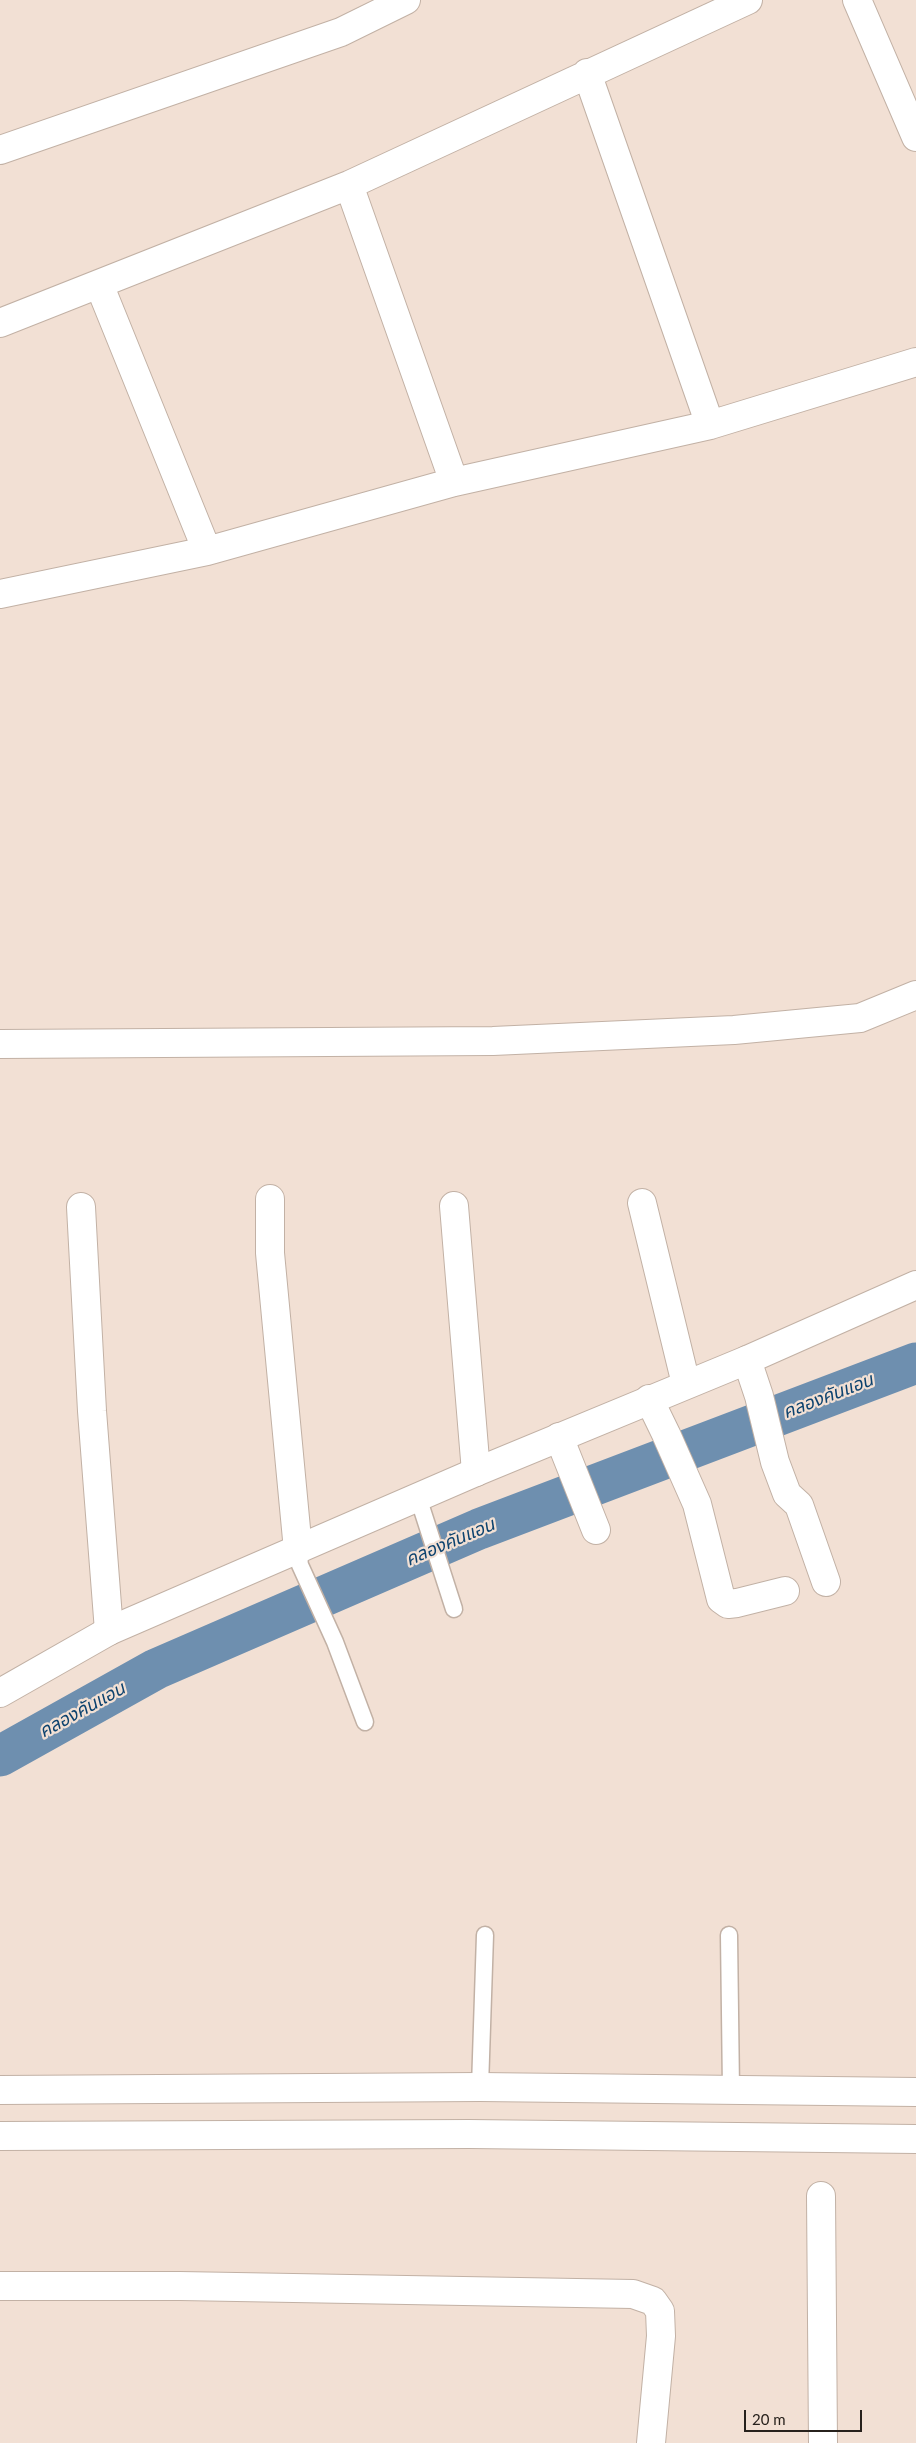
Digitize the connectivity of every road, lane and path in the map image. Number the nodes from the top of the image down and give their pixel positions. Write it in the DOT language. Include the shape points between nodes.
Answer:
graph roads {
  1 [pos="406,0"];
  2 [pos="748,0"];
  3 [pos="857,0"];
  4 [pos="587,73"];
  5 [pos="916,137"];
  6 [pos="0,150"];
  7 [pos="349,185"];
  8 [pos="99,284"];
  9 [pos="0,324"];
  10 [pos="916,362"];
  11 [pos="710,425"];
  12 [pos="454,482"];
  13 [pos="207,551"];
  14 [pos="0,594"];
  15 [pos="916,996"];
  16 [pos="0,1044"];
  17 [pos="270,1199"];
  18 [pos="642,1203"];
  19 [pos="454,1206"];
  20 [pos="81,1207"];
  21 [pos="916,1285"];
  22 [pos="747,1360"];
  23 [pos="686,1384"];
  24 [pos="648,1399"];
  25 [pos="559,1437"];
  26 [pos="476,1472"];
  27 [pos="421,1505"];
  28 [pos="596,1530"];
  29 [pos="299,1557"];
  30 [pos="826,1582"];
  31 [pos="785,1591"];
  32 [pos="454,1609"];
  33 [pos="109,1631"];
  34 [pos="0,1693"];
  35 [pos="365,1722"];
  36 [pos="485,1935"];
  37 [pos="729,1935"];
  38 [pos="480,2087"];
  39 [pos="0,2090"];
  40 [pos="731,2090"];
  41 [pos="916,2092"];
  42 [pos="0,2136"];
  43 [pos="916,2139"];
  44 [pos="821,2196"];
  45 [pos="0,2286"];
  46 [pos="651,2443"];
  47 [pos="823,2443"];
  1 -- 6 [label="street" via="340,32"];
  2 -- 4 [label="street"];
  3 -- 5 [label="street"];
  4 -- 7 [label="street"];
  4 -- 11 [label="street"];
  7 -- 8 [label="street"];
  7 -- 12 [label="street"];
  8 -- 9 [label="street"];
  8 -- 13 [label="street"];
  10 -- 11 [label="street"];
  11 -- 12 [label="street"];
  12 -- 13 [label="street"];
  13 -- 14 [label="street"];
  15 -- 16 [label="street" via="860,1018 734,1030 494,1041"];
  17 -- 29 [label="street" via="270,1253"];
  18 -- 23 [label="street"];
  19 -- 26 [label="street"];
  20 -- 33 [label="street"];
  21 -- 22 [label="street"];
  22 -- 23 [label="street"];
  22 -- 30 [label="street" via="776,1462 788,1494 800,1505"];
  23 -- 24 [label="street"];
  24 -- 25 [label="street"];
  24 -- 31 [label="street" via="697,1504 721,1599 728,1604 737,1603"];
  25 -- 26 [label="street"];
  25 -- 28 [label="street"];
  26 -- 27 [label="street"];
  27 -- 29 [label="street"];
  27 -- 32 [label="lane"];
  29 -- 33 [label="street"];
  29 -- 35 [label="lane"];
  33 -- 34 [label="street"];
  36 -- 38 [label="lane"];
  37 -- 40 [label="lane"];
  38 -- 39 [label="street"];
  38 -- 40 [label="street"];
  40 -- 41 [label="street"];
  42 -- 43 [label="street" via="479,2134"];
  44 -- 47 [label="street"];
  45 -- 46 [label="street" via="633,2294 653,2301 660,2311 661,2336"];
}
